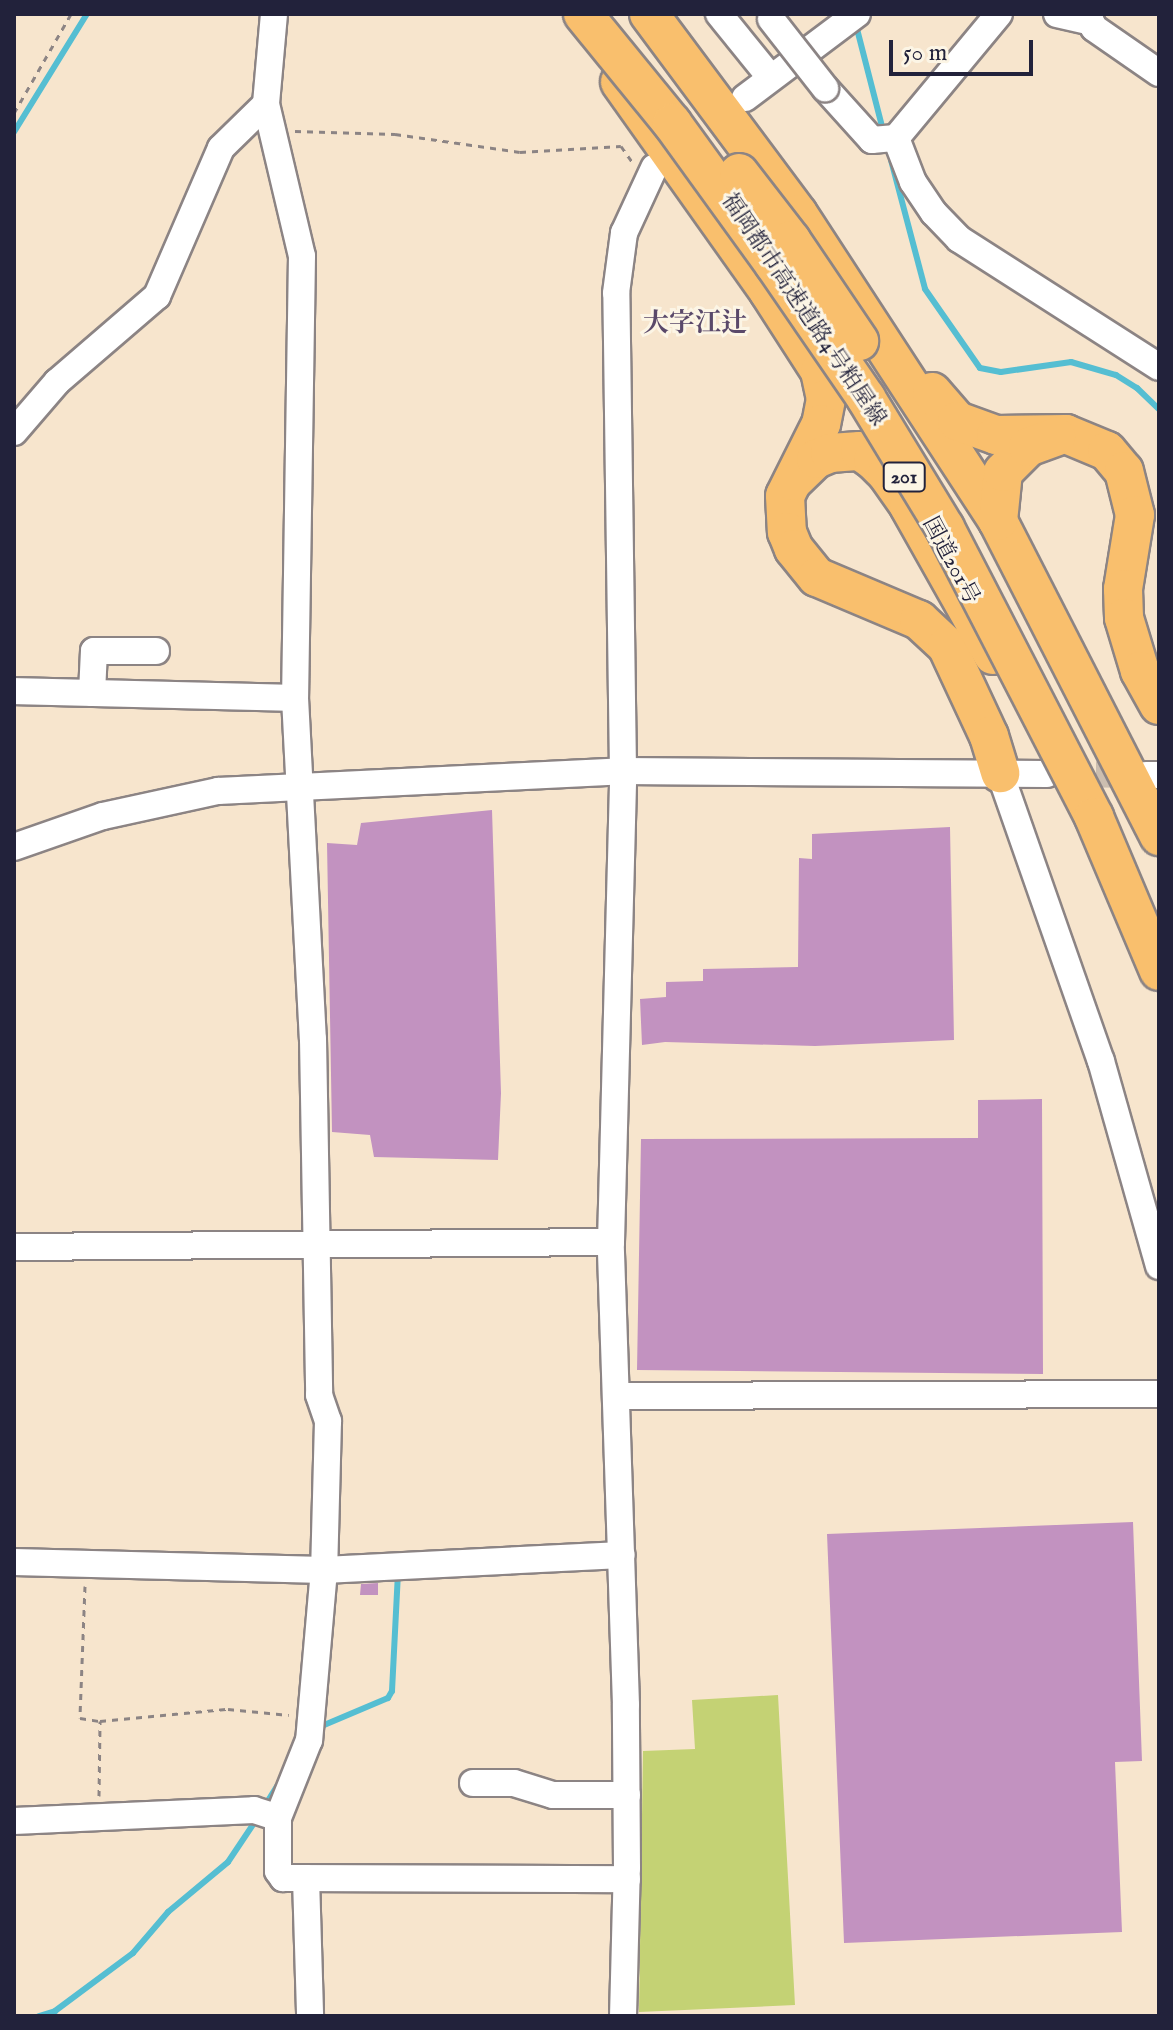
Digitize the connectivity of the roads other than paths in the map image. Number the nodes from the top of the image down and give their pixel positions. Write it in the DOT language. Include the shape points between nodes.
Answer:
graph roads {
  1 [pos="274,14"];
  2 [pos="566,14"];
  3 [pos="583,14"];
  4 [pos="614,14"];
  5 [pos="649,14"];
  6 [pos="719,14"];
  7 [pos="857,14"];
  8 [pos="999,14"];
  9 [pos="1057,14"];
  10 [pos="769,16"];
  11 [pos="1089,18"];
  12 [pos="604,58"];
  13 [pos="1159,73"];
  14 [pos="770,77"];
  15 [pos="745,98"];
  16 [pos="266,104"];
  17 [pos="896,138"];
  18 [pos="650,176"];
  19 [pos="798,214"];
  20 [pos="1159,367"];
  21 [pos="14,432"];
  22 [pos="1066,434"];
  23 [pos="791,483"];
  24 [pos="998,521"];
  25 [pos="156,651"];
  26 [pos="14,691"];
  27 [pos="92,693"];
  28 [pos="295,698"];
  29 [pos="1159,705"];
  30 [pos="1048,762"];
  31 [pos="623,771"];
  32 [pos="1000,773"];
  33 [pos="299,786"];
  34 [pos="1159,836"];
  35 [pos="14,847"];
  36 [pos="1159,900"];
  37 [pos="1159,971"];
  38 [pos="1159,991"];
  39 [pos="611,1242"];
  40 [pos="314,1244"];
  41 [pos="14,1247"];
  42 [pos="1159,1266"];
  43 [pos="1159,1394"];
  44 [pos="617,1396"];
  45 [pos="622,1555"];
  46 [pos="14,1562"];
  47 [pos="324,1570"];
  48 [pos="473,1783"];
  49 [pos="627,1795"];
  50 [pos="278,1818"];
  51 [pos="14,1821"];
  52 [pos="306,1878"];
  53 [pos="627,1879"];
  54 [pos="310,2016"];
  55 [pos="623,2016"];
  1 -- 16 [label="street"];
  2 -- 12 [label="highway, 国道201号 / 201"];
  3 -- 37 [label="highway, 福岡都市高速道路4号粕屋線, bridge" via="672,123 774,264 866,398 937,515 1094,817"];
  4 -- 36 [label="highway, 福岡都市高速道路4号粕屋線, bridge" via="791,240 892,390 990,557 1087,744"];
  5 -- 19 [label="highway, 201"];
  6 -- 14 [label="street"];
  7 -- 14 [label="street"];
  8 -- 17 [label="street"];
  9 -- 11 [label="street"];
  10 -- 17 [label="street, bridge" via="872,140"];
  11 -- 13 [label="street" via="1117,46"];
  12 -- 23 [label="highway" via="820,371 826,399 821,424"];
  12 -- 30 [label="highway, 国道201号 / 201" via="769,265 848,386 924,510"];
  14 -- 15 [label="street"];
  16 -- 21 [label="street" via="221,148 157,296 57,382"];
  16 -- 28 [label="street" via="302,256"];
  17 -- 20 [label="street" via="913,182 959,239"];
  18 -- 31 [label="street" via="624,233 616,293"];
  19 -- 22 [label="highway" via="858,283 957,421 996,435"];
  19 -- 24 [label="highway, 201"];
  22 -- 24 [label="highway" via="1012,458 1003,472"];
  22 -- 29 [label="highway" via="1107,451 1124,471 1135,515 1123,589 1124,618 1140,671"];
  23 -- 30 [label="highway" via="816,459 844,450 860,451 887,474"];
  23 -- 32 [label="highway" via="784,514 803,563 817,577 919,620 947,646 989,736"];
  24 -- 34 [label="highway, 201"];
  25 -- 27 [label="street" via="94,651"];
  26 -- 27 [label="street"];
  27 -- 28 [label="street"];
  28 -- 33 [label="street"];
  30 -- 32 [label="street"];
  30 -- 38 [label="highway, 国道201号 / 201" via="1095,836"];
  31 -- 32 [label="street"];
  31 -- 33 [label="street"];
  31 -- 39 [label="street"];
  32 -- 42 [label="street" via="1101,1061"];
  33 -- 35 [label="street" via="218,791 159,802"];
  33 -- 40 [label="street" via="313,1039"];
  39 -- 40 [label="street"];
  39 -- 44 [label="street"];
  40 -- 41 [label="street"];
  40 -- 47 [label="street" via="319,1395 328,1421"];
  43 -- 44 [label="street"];
  44 -- 45 [label="street"];
  45 -- 47 [label="street"];
  45 -- 49 [label="street"];
  46 -- 47 [label="street"];
  47 -- 50 [label="street" via="309,1740"];
  48 -- 49 [label="street" via="514,1783 553,1795"];
  49 -- 53 [label="street"];
  50 -- 51 [label="street" via="254,1810"];
  50 -- 52 [label="street" via="278,1871 283,1878"];
  52 -- 53 [label="street"];
  52 -- 54 [label="street"];
  53 -- 55 [label="street"];
}
